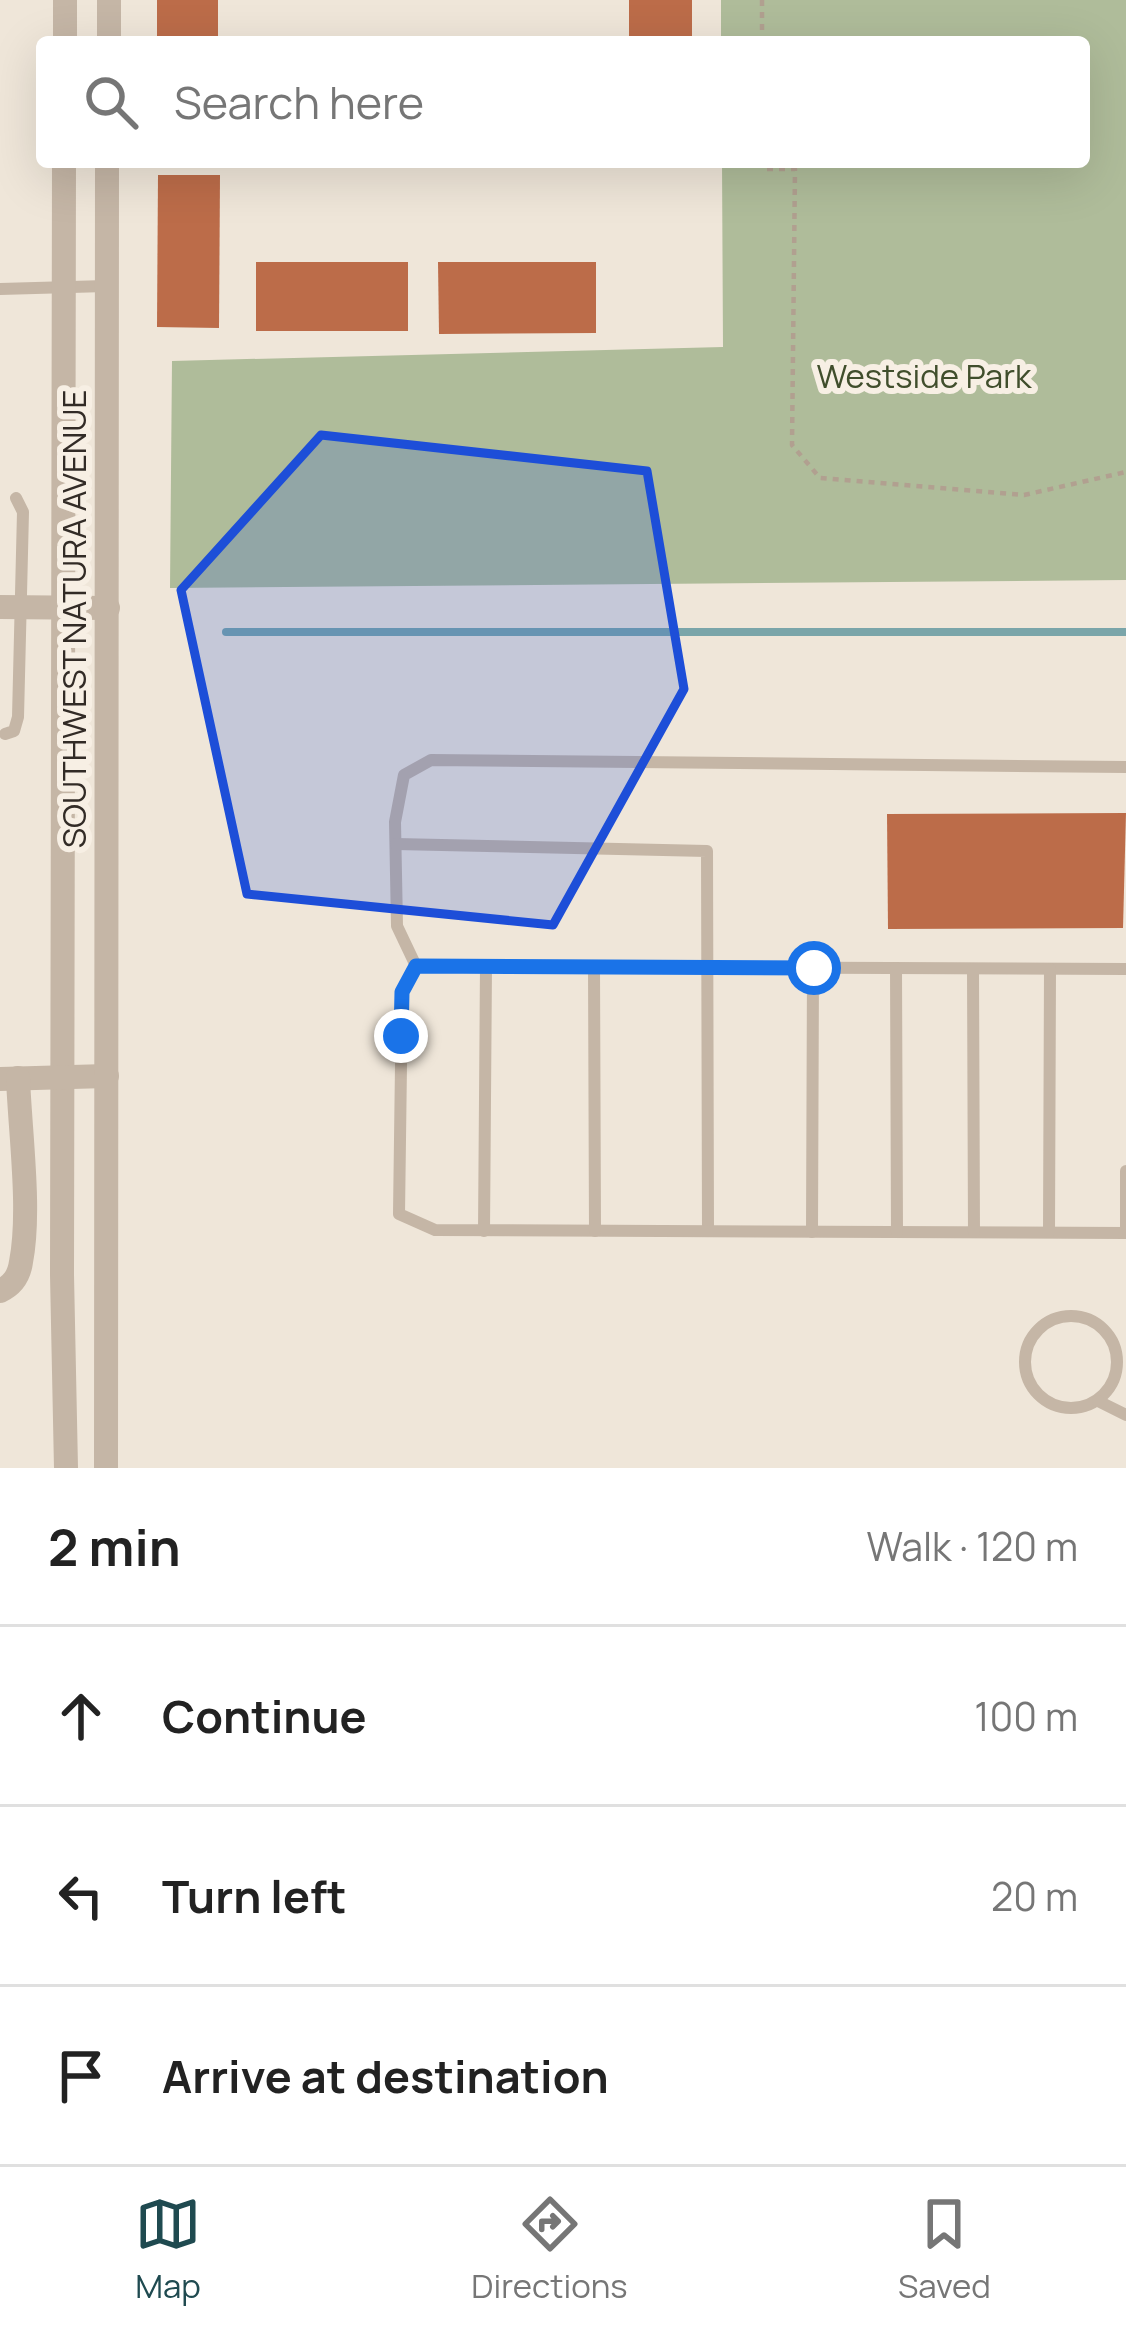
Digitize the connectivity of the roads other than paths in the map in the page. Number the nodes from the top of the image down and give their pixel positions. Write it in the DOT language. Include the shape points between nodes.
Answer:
graph roads {
  1 [pos="65,0"];
  2 [pos="110,0"];
  3 [pos="65,36"];
  4 [pos="109,36"];
  5 [pos="64,168"];
  6 [pos="106,168"];
  7 [pos="107,286"];
  8 [pos="64,287"];
  9 [pos="0,289"];
  10 [pos="16,498"];
  11 [pos="10,608"];
  12 [pos="62,608"];
  13 [pos="108,608"];
  14 [pos="5,734"];
  15 [pos="1126,767"];
  16 [pos="396,844"];
  17 [pos="416,966"];
  18 [pos="486,966"];
  19 [pos="594,967"];
  20 [pos="706,967"];
  21 [pos="814,968"];
  22 [pos="896,968"];
  23 [pos="973,969"];
  24 [pos="1050,969"];
  25 [pos="1126,969"];
  26 [pos="107,1076"];
  27 [pos="62,1077"];
  28 [pos="9,1078"];
  29 [pos="1126,1171"];
  30 [pos="484,1231"];
  31 [pos="595,1231"];
  32 [pos="707,1231"];
  33 [pos="812,1232"];
  34 [pos="897,1232"];
  35 [pos="974,1232"];
  36 [pos="1049,1232"];
  37 [pos="1126,1232"];
  38 [pos="0,1291"];
  39 [pos="1120,1380"];
  40 [pos="1098,1401"];
  41 [pos="1126,1415"];
  42 [pos="66,1468"];
  43 [pos="106,1468"];
  1 -- 3 [label="street"];
  2 -- 4 [label="street"];
  5 -- 8 [label="street, SOUTHWEST NATURA AVENUE"];
  6 -- 7 [label="street, SOUTHWEST NATURA AVENUE"];
  7 -- 8 [label="lane"];
  7 -- 13 [label="street, SOUTHWEST NATURA AVENUE"];
  8 -- 9 [label="lane"];
  8 -- 12 [label="street, SOUTHWEST NATURA AVENUE"];
  10 -- 11 [label="lane" via="23,512"];
  11 -- 12 [label="street"];
  11 -- 14 [label="lane" via="18,717"];
  12 -- 13 [label="street"];
  12 -- 27 [label="street, SOUTHWEST NATURA AVENUE"];
  13 -- 26 [label="street, SOUTHWEST NATURA AVENUE"];
  15 -- 16 [label="lane" via="431,760 404,776"];
  16 -- 17 [label="lane" via="397,926"];
  16 -- 20 [label="lane" via="707,851"];
  17 -- 18 [label="lane"];
  17 -- 30 [label="lane" via="402,992 399,1214 435,1230"];
  18 -- 19 [label="lane"];
  18 -- 30 [label="lane"];
  19 -- 20 [label="lane"];
  19 -- 31 [label="lane"];
  20 -- 21 [label="lane"];
  20 -- 32 [label="lane"];
  21 -- 22 [label="lane"];
  21 -- 33 [label="lane"];
  22 -- 23 [label="lane"];
  22 -- 34 [label="lane"];
  23 -- 24 [label="lane"];
  23 -- 35 [label="lane"];
  24 -- 25 [label="lane"];
  24 -- 36 [label="lane"];
  26 -- 27 [label="street"];
  26 -- 43 [label="street, SOUTHWEST NATURA AVENUE"];
  27 -- 28 [label="street"];
  27 -- 42 [label="street, SOUTHWEST NATURA AVENUE"];
  28 -- 38 [label="street" via="24,1237 21,1266"];
  29 -- 37 [label="lane"];
  30 -- 31 [label="lane"];
  31 -- 32 [label="lane"];
  32 -- 33 [label="lane"];
  33 -- 34 [label="lane"];
  34 -- 35 [label="lane"];
  35 -- 36 [label="lane"];
  36 -- 37 [label="lane"];
  39 -- 40 [label="lane"];
  39 -- 40 [label="lane" via="1116,1347 1098,1324 1054,1319 1031,1339 1025,1369 1040,1396 1068,1409"];
  40 -- 41 [label="lane"];
}
